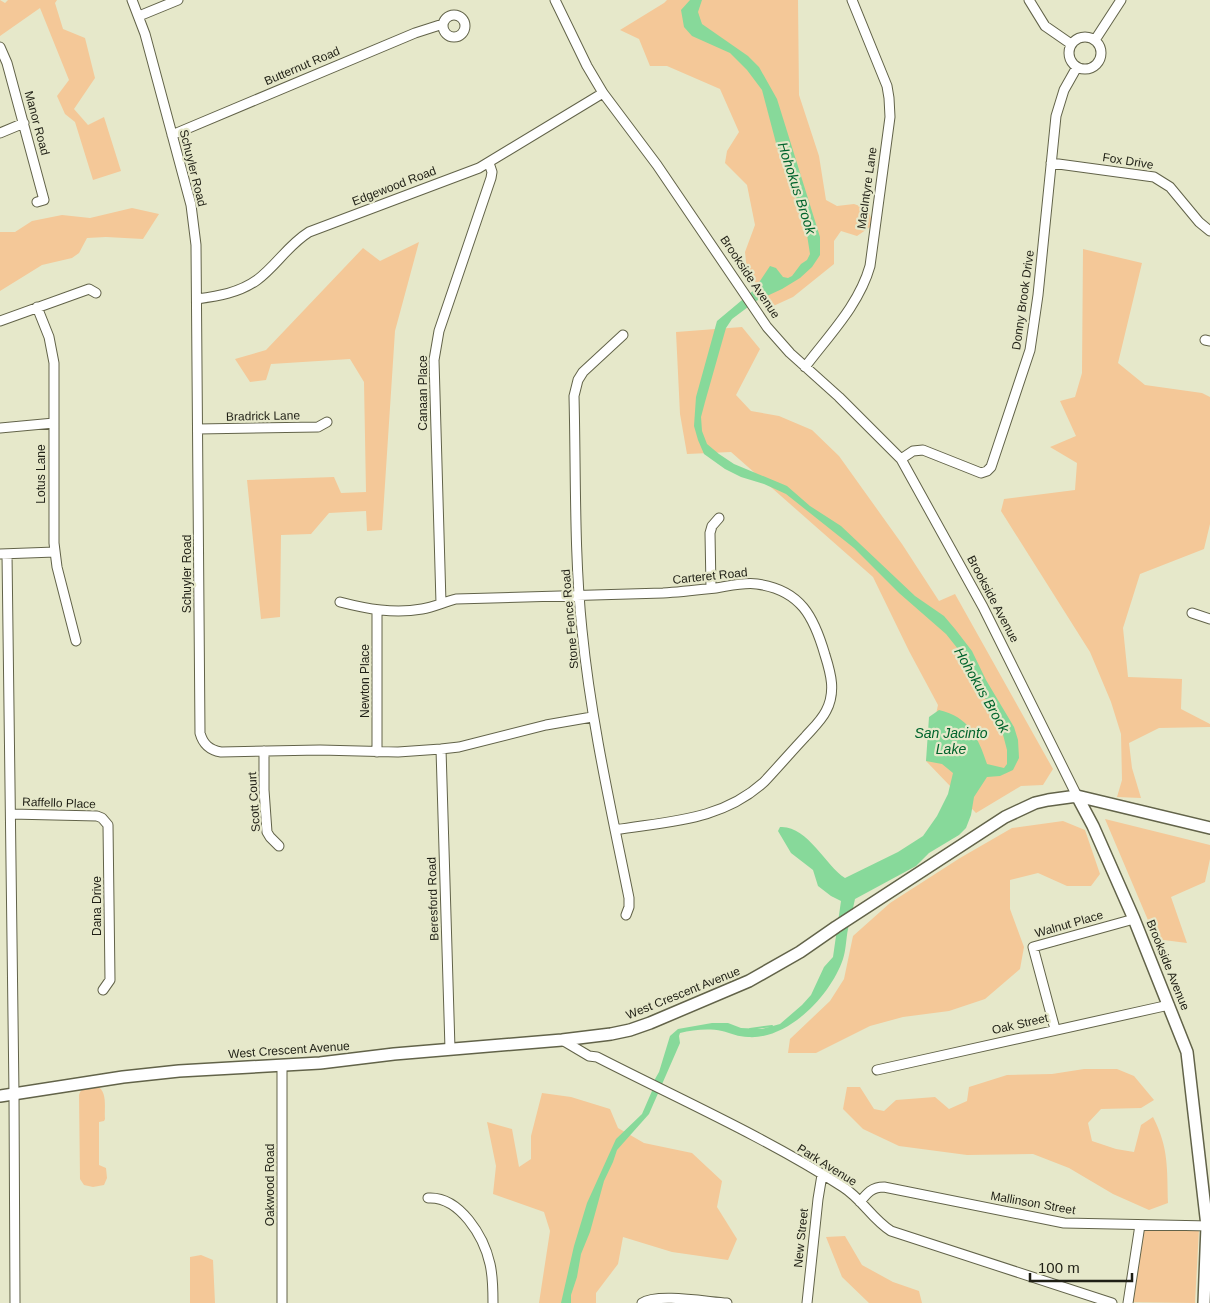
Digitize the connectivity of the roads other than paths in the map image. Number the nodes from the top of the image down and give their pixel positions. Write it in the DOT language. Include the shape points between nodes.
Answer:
graph roads {
  1 [pos="132,0"];
  2 [pos="178,0"];
  3 [pos="555,0"];
  4 [pos="852,0"];
  5 [pos="1029,0"];
  6 [pos="1121,0"];
  7 [pos="139,16"];
  8 [pos="443,24"];
  9 [pos="1094,40"];
  10 [pos="1071,44"];
  11 [pos="0,47"];
  12 [pos="1077,67"];
  13 [pos="603,93"];
  14 [pos="24,123"];
  15 [pos="0,133"];
  16 [pos="172,135"];
  17 [pos="489,163"];
  18 [pos="1051,163"];
  19 [pos="38,202"];
  20 [pos="1210,232"];
  21 [pos="96,293"];
  22 [pos="197,299"];
  23 [pos="37,307"];
  24 [pos="0,320"];
  25 [pos="623,335"];
  26 [pos="805,367"];
  27 [pos="327,422"];
  28 [pos="54,423"];
  29 [pos="0,428"];
  30 [pos="198,429"];
  31 [pos="901,459"];
  32 [pos="718,518"];
  33 [pos="55,552"];
  34 [pos="4,554"];
  35 [pos="711,588"];
  36 [pos="579,595"];
  37 [pos="340,602"];
  38 [pos="441,603"];
  39 [pos="377,610"];
  40 [pos="1192,613"];
  41 [pos="1210,619"];
  42 [pos="76,641"];
  43 [pos="4,643"];
  44 [pos="592,717"];
  45 [pos="441,749"];
  46 [pos="264,751"];
  47 [pos="377,752"];
  48 [pos="1078,796"];
  49 [pos="1107,803"];
  50 [pos="10,814"];
  51 [pos="106,821"];
  52 [pos="1093,826"];
  53 [pos="1210,828"];
  54 [pos="615,830"];
  55 [pos="279,846"];
  56 [pos="0,861"];
  57 [pos="11,861"];
  58 [pos="626,915"];
  59 [pos="1134,918"];
  60 [pos="102,990"];
  61 [pos="1169,1004"];
  62 [pos="1055,1029"];
  63 [pos="562,1040"];
  64 [pos="450,1049"];
  65 [pos="282,1066"];
  66 [pos="877,1070"];
  67 [pos="14,1094"];
  68 [pos="0,1096"];
  69 [pos="822,1175"];
  70 [pos="428,1198"];
  71 [pos="860,1202"];
  72 [pos="1140,1225"];
  73 [pos="1208,1226"];
  74 [pos="14,1303"];
  75 [pos="282,1303"];
  76 [pos="493,1303"];
  77 [pos="642,1303"];
  78 [pos="727,1303"];
  79 [pos="807,1303"];
  80 [pos="1112,1303"];
  81 [pos="1128,1303"];
  82 [pos="1204,1303"];
  1 -- 7 [label="street, Schuyler Road"];
  2 -- 7 [label="street"];
  3 -- 13 [label="street, Brookside Avenue"];
  4 -- 26 [label="street, MacIntyre Lane" via="887,86 889,120 866,280 854,303"];
  5 -- 10 [label="street" via="1045,26"];
  6 -- 9 [label="street"];
  7 -- 16 [label="street, Schuyler Road"];
  8 -- 16 [label="street, Butternut Road"];
  9 -- 10 [label="street" via="1079,38"];
  9 -- 12 [label="street" via="1100,49 1100,59 1093,67"];
  10 -- 12 [label="street" via="1070,60"];
  11 -- 14 [label="street, Manor Road"];
  12 -- 18 [label="street, Donny Brook Drive" via="1060,100"];
  13 -- 17 [label="street, Edgewood Road"];
  13 -- 26 [label="street, Brookside Avenue" via="657,165 753,307 776,338"];
  14 -- 15 [label="street"];
  14 -- 19 [label="street, Manor Road" via="44,200"];
  16 -- 22 [label="street, Schuyler Road" via="194,224"];
  17 -- 22 [label="street, Edgewood Road" via="309,232 248,286 227,294"];
  17 -- 38 [label="street, Canaan Place" via="491,178 439,331 434,360"];
  18 -- 20 [label="street, Fox Drive" via="1154,177 1170,187"];
  18 -- 31 [label="street, Donny Brook Drive" via="1030,350 991,467 981,473 923,450 913,451"];
  21 -- 23 [label="street" via="89,288"];
  22 -- 30 [label="street, Schuyler Road"];
  23 -- 24 [label="street"];
  23 -- 28 [label="street, Lotus Lane" via="52,351"];
  25 -- 36 [label="street, Stone Fence Road" via="583,372 575,388"];
  26 -- 31 [label="street, Brookside Avenue"];
  27 -- 30 [label="street, Bradrick Lane" via="318,427"];
  28 -- 29 [label="street"];
  28 -- 33 [label="street, Lotus Lane"];
  30 -- 46 [label="street, Schuyler Road" via="200,732 204,743 215,751"];
  31 -- 48 [label="street, Brookside Avenue" via="983,607"];
  32 -- 35 [label="street" via="710,533"];
  33 -- 34 [label="street"];
  33 -- 42 [label="street, Lotus Lane"];
  34 -- 43 [label="street"];
  35 -- 36 [label="street, Carteret Road"];
  35 -- 54 [label="street, Carteret Road" via="756,583 779,590 798,602 818,631 832,682 830,702 822,718 798,745 764,782 742,800 702,816"];
  36 -- 38 [label="street, Carteret Road" via="456,599"];
  36 -- 44 [label="street, Stone Fence Road"];
  37 -- 39 [label="street, Carteret Road"];
  38 -- 39 [label="street, Carteret Road" via="420,609"];
  39 -- 47 [label="street, Newton Place"];
  40 -- 41 [label="street"];
  43 -- 50 [label="street"];
  44 -- 45 [label="street, Schuyler Road"];
  44 -- 54 [label="street, Stone Fence Road"];
  45 -- 47 [label="street, Schuyler Road"];
  45 -- 64 [label="street, Beresford Road"];
  46 -- 47 [label="street, Schuyler Road"];
  46 -- 55 [label="street, Scott Court" via="267,832"];
  48 -- 49 [label="main road, West Crescent Avenue"];
  48 -- 52 [label="main road, Brookside Avenue"];
  48 -- 63 [label="main road, West Crescent Avenue" via="1034,804 1006,817 800,952 749,981 650,1023 610,1034"];
  49 -- 52 [label="main road" via="1096,813"];
  49 -- 53 [label="main road, West Crescent Avenue"];
  50 -- 51 [label="street, Raffello Place" via="97,816"];
  50 -- 57 [label="street"];
  51 -- 60 [label="street, Dana Drive" via="109,830 110,980"];
  52 -- 59 [label="main road, Brookside Avenue"];
  54 -- 58 [label="street, Stone Fence Road" via="629,898"];
  56 -- 57 [label="street"];
  57 -- 67 [label="street"];
  59 -- 61 [label="main road, Brookside Avenue"];
  59 -- 62 [label="street, Walnut Place" via="1033,947"];
  61 -- 62 [label="street, Oak Street"];
  61 -- 73 [label="main road, Brookside Avenue" via="1187,1052"];
  62 -- 66 [label="street, Oak Street"];
  63 -- 64 [label="main road, West Crescent Avenue"];
  63 -- 69 [label="street, Park Avenue"];
  64 -- 65 [label="main road, West Crescent Avenue"];
  65 -- 67 [label="main road, West Crescent Avenue" via="179,1071"];
  65 -- 75 [label="street, Oakwood Road"];
  67 -- 68 [label="main road, West Crescent Avenue"];
  67 -- 74 [label="street"];
  69 -- 71 [label="street, Park Avenue" via="845,1188"];
  69 -- 79 [label="street, New Street"];
  70 -- 76 [label="street" via="440,1199 453,1206 480,1237 490,1264"];
  71 -- 72 [label="street, Mallinson Street" via="870,1190 884,1187 1064,1223"];
  71 -- 80 [label="street, Park Avenue" via="890,1231"];
  72 -- 73 [label="street, Mallinson Street"];
  72 -- 81 [label="street"];
  73 -- 82 [label="main road, Brookside Avenue"];
  77 -- 78 [label="street" via="664,1298"];
}
